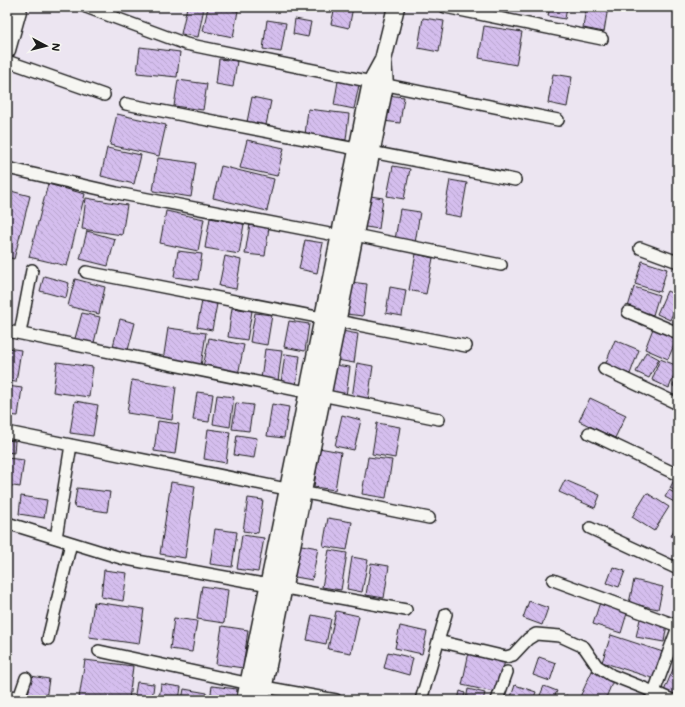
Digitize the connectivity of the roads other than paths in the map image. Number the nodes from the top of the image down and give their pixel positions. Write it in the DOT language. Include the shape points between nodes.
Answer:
graph roads {
  1 [pos="19,7"];
  2 [pos="86,7"];
  3 [pos="396,7"];
  4 [pos="445,7"];
  5 [pos="602,39"];
  6 [pos="7,50"];
  7 [pos="7,61"];
  8 [pos="378,83"];
  9 [pos="104,95"];
  10 [pos="126,104"];
  11 [pos="558,120"];
  12 [pos="364,151"];
  13 [pos="7,168"];
  14 [pos="515,180"];
  15 [pos="347,235"];
  16 [pos="640,248"];
  17 [pos="678,262"];
  18 [pos="501,265"];
  19 [pos="32,270"];
  20 [pos="86,272"];
  21 [pos="628,312"];
  22 [pos="330,319"];
  23 [pos="7,331"];
  24 [pos="678,332"];
  25 [pos="20,333"];
  26 [pos="466,346"];
  27 [pos="604,369"];
  28 [pos="315,394"];
  29 [pos="678,404"];
  30 [pos="439,419"];
  31 [pos="7,432"];
  32 [pos="589,433"];
  33 [pos="71,445"];
  34 [pos="678,475"];
  35 [pos="295,491"];
  36 [pos="429,518"];
  37 [pos="7,523"];
  38 [pos="590,528"];
  39 [pos="56,538"];
  40 [pos="71,543"];
  41 [pos="678,569"];
  42 [pos="553,580"];
  43 [pos="276,586"];
  44 [pos="406,610"];
  45 [pos="446,614"];
  46 [pos="678,626"];
  47 [pos="48,639"];
  48 [pos="438,641"];
  49 [pos="99,651"];
  50 [pos="506,672"];
  51 [pos="26,678"];
  52 [pos="258,690"];
  53 [pos="7,696"];
  54 [pos="653,696"];
  55 [pos="245,700"];
  56 [pos="336,700"];
  57 [pos="421,700"];
  58 [pos="497,700"];
  59 [pos="672,700"];
  1 -- 6 [label="street"];
  2 -- 8 [label="street" via="186,44"];
  3 -- 8 [label="street"];
  4 -- 5 [label="street"];
  7 -- 9 [label="street"];
  8 -- 11 [label="street"];
  8 -- 12 [label="street"];
  10 -- 12 [label="street"];
  12 -- 14 [label="street"];
  12 -- 15 [label="street"];
  13 -- 15 [label="street" via="117,193"];
  15 -- 18 [label="street"];
  15 -- 22 [label="street"];
  16 -- 17 [label="street"];
  19 -- 25 [label="street"];
  20 -- 22 [label="street"];
  21 -- 24 [label="street"];
  22 -- 26 [label="street"];
  22 -- 28 [label="street"];
  23 -- 25 [label="street"];
  25 -- 28 [label="street"];
  27 -- 29 [label="street"];
  28 -- 30 [label="street"];
  28 -- 35 [label="street"];
  31 -- 33 [label="street"];
  32 -- 34 [label="street"];
  33 -- 35 [label="street"];
  33 -- 39 [label="street"];
  35 -- 36 [label="street"];
  35 -- 43 [label="street"];
  37 -- 39 [label="street"];
  38 -- 41 [label="street"];
  39 -- 40 [label="street"];
  40 -- 43 [label="street" via="121,558"];
  40 -- 47 [label="street"];
  42 -- 46 [label="street"];
  43 -- 44 [label="street"];
  43 -- 52 [label="street"];
  45 -- 48 [label="street"];
  46 -- 54 [label="street"];
  48 -- 54 [label="street" via="506,657 513,655 536,634 560,636 584,647 597,666"];
  48 -- 57 [label="street"];
  49 -- 52 [label="street"];
  50 -- 58 [label="street"];
  51 -- 53 [label="street" via="18,697"];
  52 -- 55 [label="street"];
  52 -- 56 [label="street"];
  54 -- 59 [label="street"];
}
